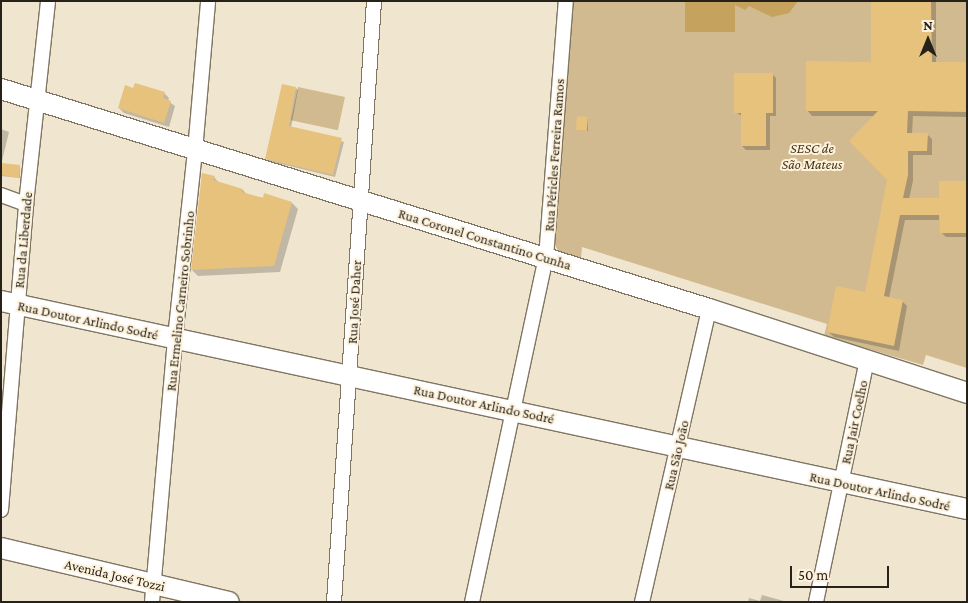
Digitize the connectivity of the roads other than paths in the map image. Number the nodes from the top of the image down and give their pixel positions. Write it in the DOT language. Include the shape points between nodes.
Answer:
graph roads {
  1 [pos="48,1"];
  2 [pos="208,1"];
  3 [pos="374,1"];
  4 [pos="566,1"];
  5 [pos="1,89"];
  6 [pos="38,100"];
  7 [pos="195,151"];
  8 [pos="1,195"];
  9 [pos="360,200"];
  10 [pos="26,204"];
  11 [pos="546,258"];
  12 [pos="9,303"];
  13 [pos="709,309"];
  14 [pos="175,338"];
  15 [pos="867,360"];
  16 [pos="351,376"];
  17 [pos="967,393"];
  18 [pos="514,410"];
  19 [pos="678,446"];
  20 [pos="842,483"];
  21 [pos="967,509"];
  22 [pos="1,510"];
  23 [pos="1,548"];
  24 [pos="154,593"];
  25 [pos="228,602"];
  26 [pos="334,602"];
  27 [pos="472,602"];
  28 [pos="642,602"];
  29 [pos="816,602"];
  1 -- 6 [label="street, Rua da Liberdade"];
  2 -- 7 [label="street, Rua Ermelino Carneiro Sobrinho"];
  3 -- 9 [label="street, Rua José Daher"];
  4 -- 11 [label="street, Rua Péricles Ferreira Ramos"];
  5 -- 6 [label="street, Rua Coronel Constantino Cunha"];
  6 -- 7 [label="street, Rua Coronel Constantino Cunha"];
  6 -- 10 [label="street, Rua da Liberdade"];
  7 -- 9 [label="street, Rua Coronel Constantino Cunha"];
  7 -- 14 [label="street, Rua Ermelino Carneiro Sobrinho"];
  8 -- 10 [label="street"];
  9 -- 11 [label="street, Rua Coronel Constantino Cunha"];
  9 -- 16 [label="street, Rua José Daher"];
  10 -- 12 [label="street, Rua da Liberdade"];
  11 -- 13 [label="street, Rua Coronel Constantino Cunha"];
  11 -- 18 [label="street, Rua Péricles Ferreira Ramos"];
  12 -- 14 [label="street, Rua Doutor Arlindo Sodré"];
  12 -- 22 [label="street, Rua da Liberdade"];
  13 -- 15 [label="street, Rua Coronel Constantino Cunha"];
  13 -- 19 [label="street, Rua São João"];
  14 -- 16 [label="street, Rua Doutor Arlindo Sodré"];
  14 -- 24 [label="street, Rua Ermelino Carneiro Sobrinho"];
  15 -- 17 [label="street, Rua Coronel Constantino Cunha"];
  15 -- 20 [label="street, Rua Jair Coelho"];
  16 -- 18 [label="street, Rua Doutor Arlindo Sodré"];
  16 -- 26 [label="street, Rua José Daher"];
  18 -- 19 [label="street, Rua Doutor Arlindo Sodré"];
  18 -- 27 [label="street, Rua Péricles Ferreira Ramos"];
  19 -- 20 [label="street, Rua Doutor Arlindo Sodré"];
  19 -- 28 [label="street, Rua São João"];
  20 -- 21 [label="street, Rua Doutor Arlindo Sodré"];
  20 -- 29 [label="street, Rua Jair Coelho"];
  23 -- 24 [label="street, Avenida José Tozzi"];
  24 -- 25 [label="street, Avenida José Tozzi"];
}
